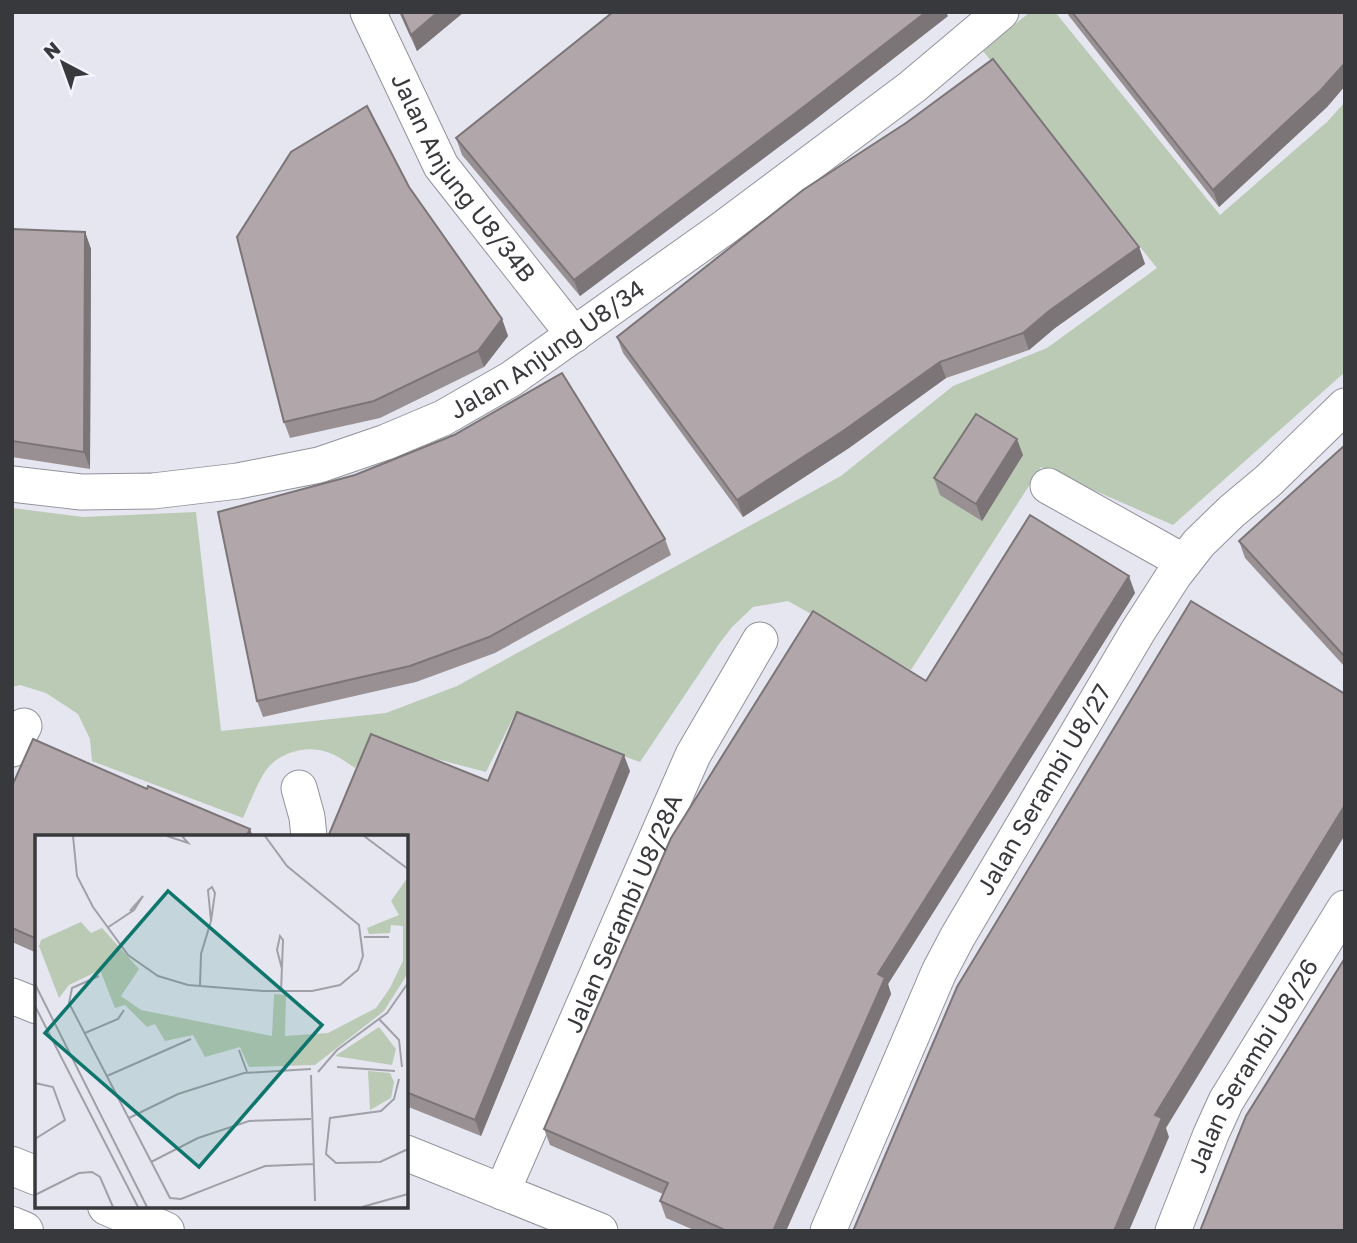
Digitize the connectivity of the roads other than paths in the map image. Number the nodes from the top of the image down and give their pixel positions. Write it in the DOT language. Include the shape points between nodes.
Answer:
graph roads {
  1 [pos="369,12"];
  2 [pos="1001,12"];
  3 [pos="574,335"];
  4 [pos="1345,406"];
  5 [pos="12,484"];
  6 [pos="1048,486"];
  7 [pos="1184,562"];
  8 [pos="760,640"];
  9 [pos="299,788"];
  10 [pos="309,835"];
  11 [pos="1345,908"];
  12 [pos="12,996"];
  13 [pos="35,1005"];
  14 [pos="408,1154"];
  15 [pos="12,1166"];
  16 [pos="35,1175"];
  17 [pos="502,1192"];
  18 [pos="112,1208"];
  19 [pos="12,1226"];
  20 [pos="24,1231"];
  21 [pos="164,1231"];
  22 [pos="600,1231"];
  23 [pos="828,1231"];
  24 [pos="1173,1231"];
  1 -- 3 [label="street, Jalan Anjung U8/34B" via="441,166"];
  2 -- 3 [label="street, Jalan Anjung U8/34" via="912,87"];
  3 -- 5 [label="street, Jalan Anjung U8/34" via="443,418 319,464 238,481 153,491 81,492"];
  4 -- 7 [label="street, Jalan Serambi U8/27"];
  6 -- 7 [label="street"];
  7 -- 23 [label="street, Jalan Serambi U8/27" via="1138,631 939,972"];
  8 -- 17 [label="street, Jalan Serambi U8/28A" via="693,755"];
  9 -- 10 [label="street"];
  11 -- 24 [label="street, Jalan Serambi U8/26" via="1226,1101"];
  12 -- 13 [label="street"];
  14 -- 17 [label="street"];
  15 -- 16 [label="main road"];
  17 -- 22 [label="street"];
  18 -- 21 [label="main road"];
  19 -- 20 [label="main road"];
}
